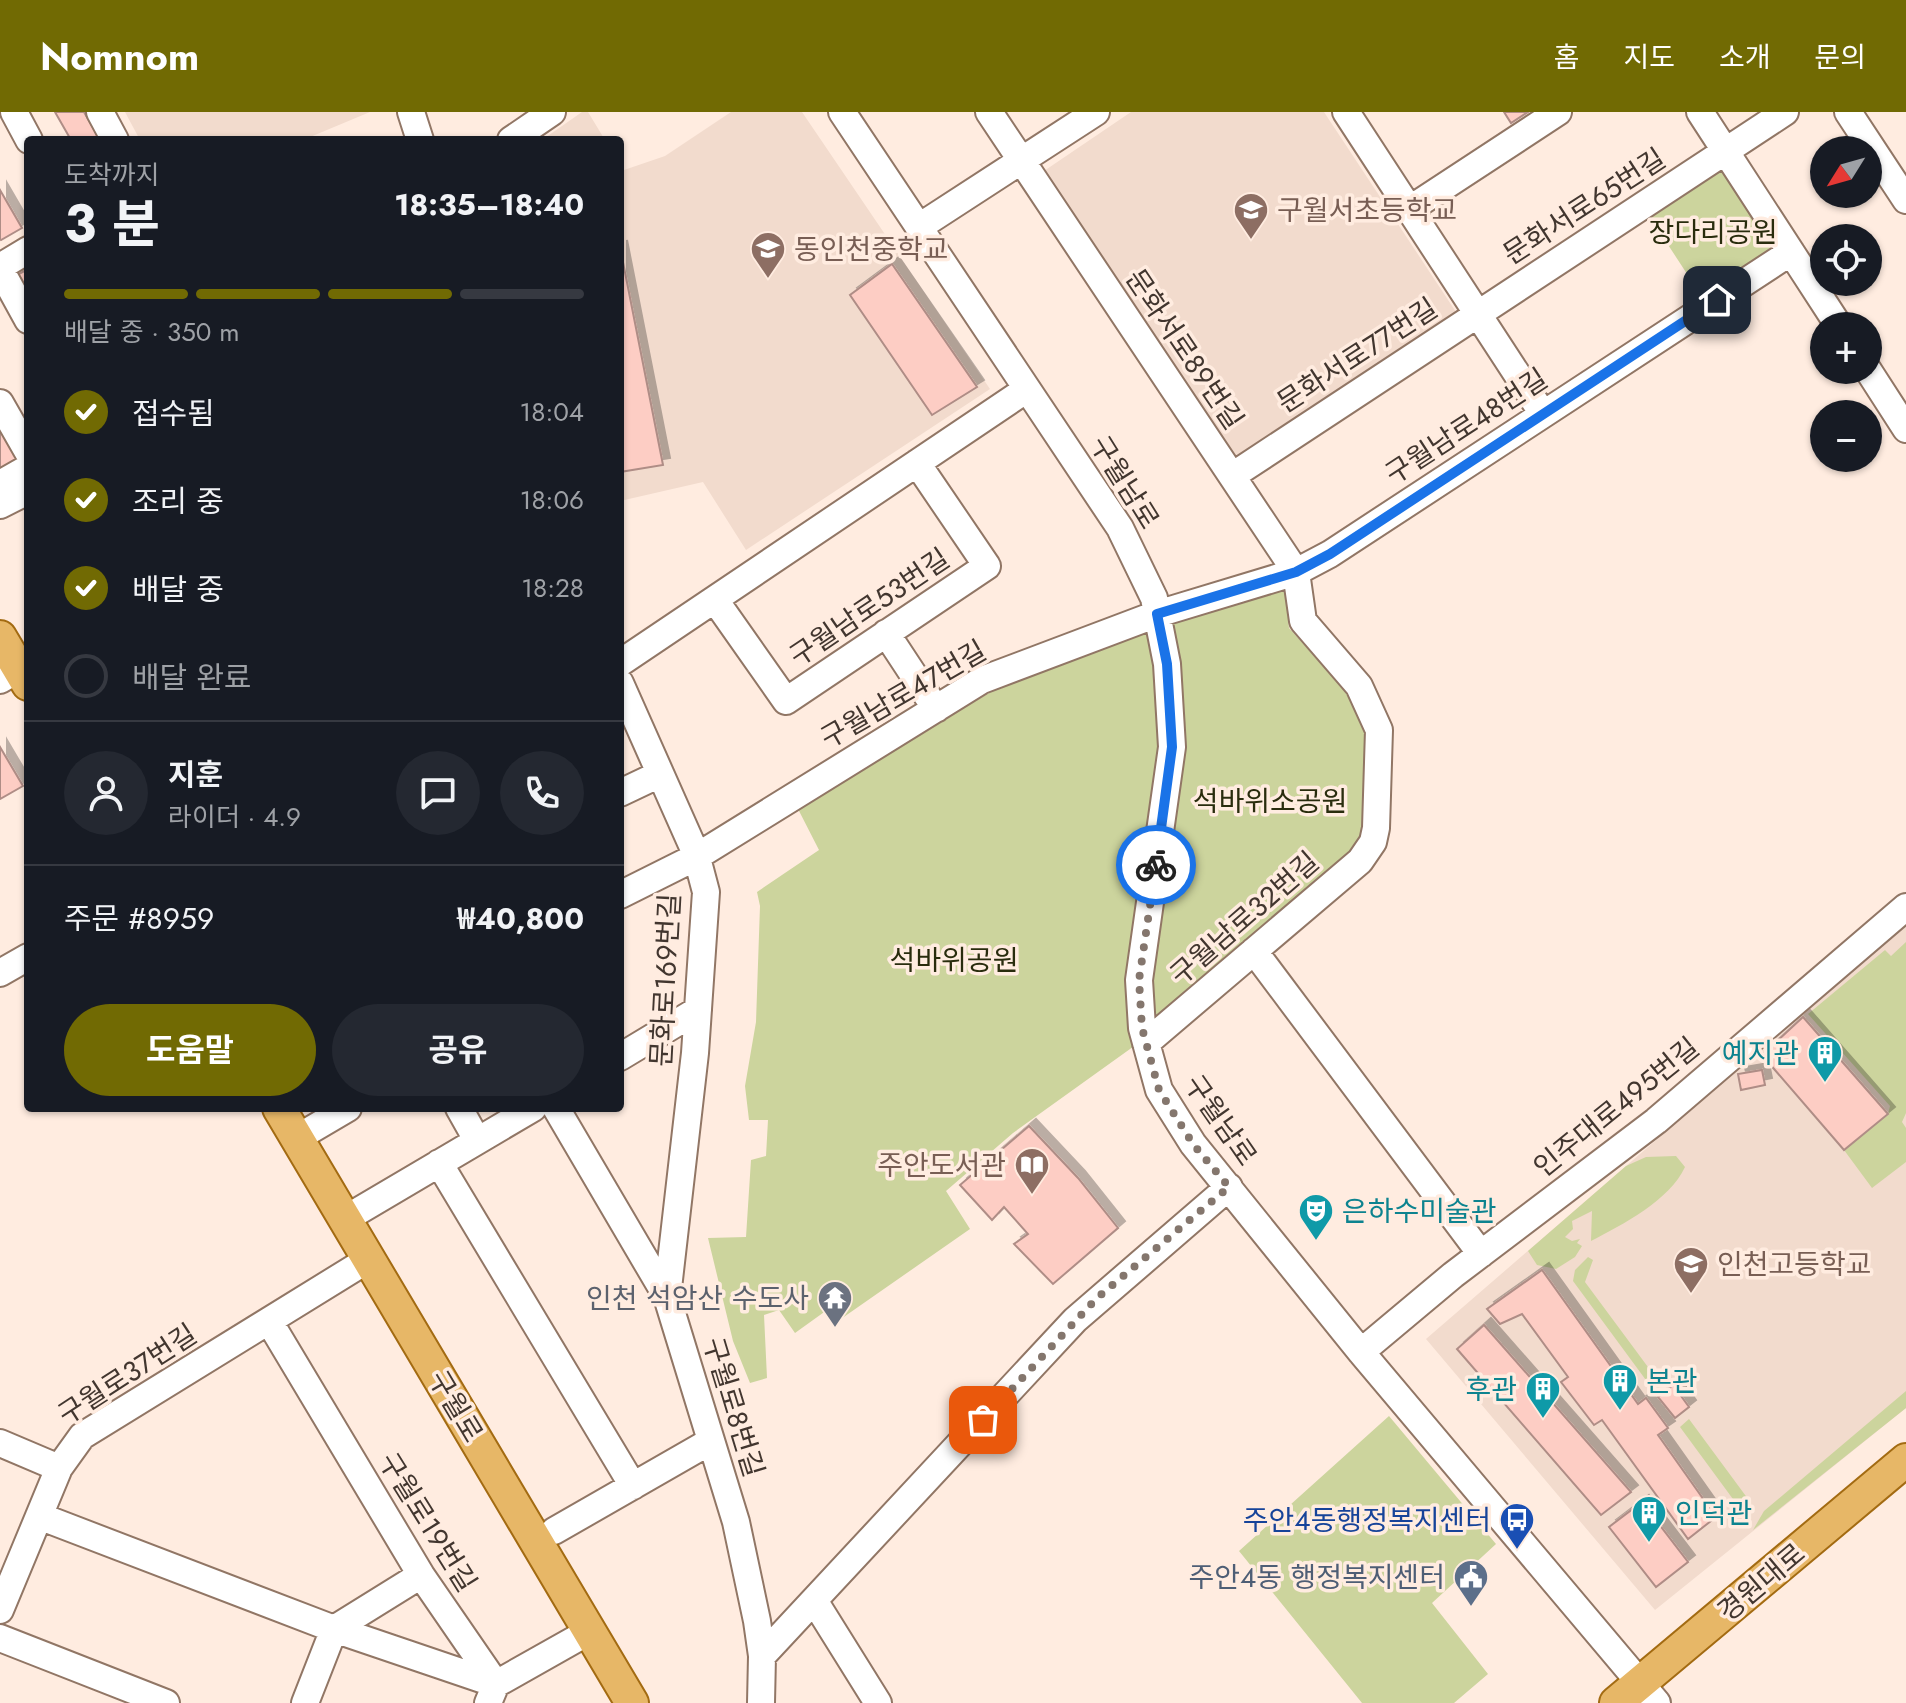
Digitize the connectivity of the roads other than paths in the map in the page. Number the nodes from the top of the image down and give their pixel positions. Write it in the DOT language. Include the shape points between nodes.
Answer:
graph roads {
  1 [pos="14,112"];
  2 [pos="100,112"];
  3 [pos="411,112"];
  4 [pos="552,112"];
  5 [pos="842,112"];
  6 [pos="989,112"];
  7 [pos="1096,112"];
  8 [pos="1346,112"];
  9 [pos="1558,112"];
  10 [pos="1700,112"];
  11 [pos="1785,112"];
  12 [pos="1848,112"];
  13 [pos="27,136"];
  14 [pos="113,136"];
  15 [pos="419,136"];
  16 [pos="517,136"];
  17 [pos="1726,151"];
  18 [pos="1021,161"];
  19 [pos="1906,200"];
  20 [pos="1410,209"];
  21 [pos="919,227"];
  22 [pos="1791,252"];
  23 [pos="24,253"];
  24 [pos="0,268"];
  25 [pos="1830,312"];
  26 [pos="24,313"];
  27 [pos="1478,314"];
  28 [pos="1877,384"];
  29 [pos="1027,389"];
  30 [pos="0,403"];
  31 [pos="1543,414"];
  32 [pos="1906,429"];
  33 [pos="24,445"];
  34 [pos="917,463"];
  35 [pos="24,470"];
  36 [pos="1232,476"];
  37 [pos="0,484"];
  38 [pos="24,493"];
  39 [pos="0,505"];
  40 [pos="1296,572"];
  41 [pos="715,600"];
  42 [pos="1157,614"];
  43 [pos="886,633"];
  44 [pos="0,637"];
  45 [pos="16,678"];
  46 [pos="624,678"];
  47 [pos="624,688"];
  48 [pos="936,709"];
  49 [pos="660,774"];
  50 [pos="624,791"];
  51 [pos="696,857"];
  52 [pos="624,893"];
  53 [pos="1906,907"];
  54 [pos="1254,951"];
  55 [pos="24,959"];
  56 [pos="0,973"];
  57 [pos="698,1010"];
  58 [pos="1146,1043"];
  59 [pos="624,1055"];
  60 [pos="281,1112"];
  61 [pos="341,1112"];
  62 [pos="461,1112"];
  63 [pos="526,1112"];
  64 [pos="558,1112"];
  65 [pos="297,1138"];
  66 [pos="477,1140"];
  67 [pos="439,1163"];
  68 [pos="1229,1187"];
  69 [pos="345,1219"];
  70 [pos="1481,1254"];
  71 [pos="369,1259"];
  72 [pos="667,1297"];
  73 [pos="269,1321"];
  74 [pos="1361,1352"];
  75 [pos="711,1441"];
  76 [pos="0,1443"];
  77 [pos="1906,1460"];
  78 [pos="59,1468"];
  79 [pos="633,1486"];
  80 [pos="39,1516"];
  81 [pos="554,1531"];
  82 [pos="421,1575"];
  83 [pos="815,1602"];
  84 [pos="0,1610"];
  85 [pos="334,1629"];
  86 [pos="590,1631"];
  87 [pos="0,1638"];
  88 [pos="762,1656"];
  89 [pos="1649,1692"];
  90 [pos="492,1694"];
  91 [pos="166,1703"];
  92 [pos="305,1703"];
  93 [pos="632,1703"];
  94 [pos="761,1703"];
  95 [pos="878,1703"];
  96 [pos="1616,1703"];
  1 -- 13 [label="street"];
  2 -- 14 [label="street"];
  3 -- 15 [label="street"];
  4 -- 16 [label="street"];
  5 -- 21 [label="street, 구월남로"];
  6 -- 18 [label="street, 문화서로89번길"];
  7 -- 18 [label="street"];
  8 -- 20 [label="street, 문화서로77번길"];
  9 -- 20 [label="street"];
  10 -- 17 [label="street"];
  11 -- 17 [label="street, 문화서로65번길"];
  12 -- 19 [label="street"];
  17 -- 22 [label="street"];
  17 -- 27 [label="street, 문화서로65번길"];
  18 -- 21 [label="street"];
  18 -- 36 [label="street, 문화서로89번길"];
  20 -- 27 [label="street, 문화서로77번길"];
  21 -- 29 [label="street, 구월남로"];
  22 -- 25 [label="street"];
  22 -- 31 [label="street, 구월남로48번길"];
  23 -- 24 [label="street"];
  24 -- 26 [label="street"];
  27 -- 31 [label="street, 문화서로77번길"];
  27 -- 36 [label="street, 문화서로77번길"];
  28 -- 32 [label="street"];
  29 -- 34 [label="street"];
  29 -- 42 [label="street, 구월남로" via="1120,528"];
  30 -- 33 [label="street"];
  31 -- 40 [label="street, 구월남로48번길"];
  34 -- 41 [label="street"];
  34 -- 43 [label="street, 구월남로53번길" via="987,566"];
  35 -- 37 [label="street"];
  36 -- 40 [label="street, 문화서로89번길"];
  38 -- 39 [label="street"];
  40 -- 42 [label="street, 구월남로48번길"];
  40 -- 54 [label="street, 구월남로32번길" via="1303,621 1359,686 1379,730 1376,828 1360,861"];
  41 -- 43 [label="street, 구월남로53번길" via="786,701"];
  41 -- 46 [label="street"];
  42 -- 48 [label="street, 구월남로47번길" via="1004,670"];
  42 -- 58 [label="street, 구월남로" via="1167,664 1172,747 1139,980"];
  43 -- 48 [label="street"];
  44 -- 45 [label="main road"];
  47 -- 49 [label="street, 문화로169번길"];
  48 -- 51 [label="street, 구월남로47번길"];
  49 -- 50 [label="street"];
  49 -- 51 [label="street, 문화로169번길"];
  51 -- 52 [label="street, 구월남로47번길"];
  51 -- 57 [label="street, 문화로169번길" via="707,914"];
  53 -- 70 [label="street, 인주대로495번길" via="1656,1121"];
  54 -- 58 [label="street, 구월남로32번길"];
  54 -- 70 [label="street"];
  55 -- 56 [label="street"];
  57 -- 59 [label="street"];
  57 -- 72 [label="street, 문화로169번길"];
  58 -- 68 [label="street, 구월남로" via="1159,1090 1193,1144"];
  60 -- 65 [label="main road, 구월로"];
  61 -- 65 [label="street"];
  62 -- 66 [label="street"];
  63 -- 66 [label="street"];
  64 -- 72 [label="street, 구월로8번길"];
  65 -- 69 [label="main road, 구월로"];
  66 -- 67 [label="street"];
  67 -- 69 [label="street"];
  67 -- 79 [label="street"];
  68 -- 74 [label="street, 구월남로"];
  68 -- 83 [label="street" via="1083,1313"];
  69 -- 71 [label="main road, 구월로"];
  70 -- 74 [label="street, 인주대로495번길"];
  71 -- 73 [label="street, 구월로37번길"];
  71 -- 86 [label="main road, 구월로"];
  72 -- 75 [label="street, 구월로8번길"];
  73 -- 78 [label="street, 구월로37번길" via="82,1436"];
  73 -- 82 [label="street, 구월로19번길"];
  74 -- 89 [label="street, 구월남로"];
  75 -- 79 [label="street"];
  75 -- 88 [label="street, 구월로8번길" via="736,1522"];
  76 -- 78 [label="street"];
  77 -- 89 [label="main road, 경원대로"];
  78 -- 80 [label="street, 구월로37번길"];
  79 -- 81 [label="street"];
  80 -- 84 [label="street, 구월로37번길"];
  80 -- 85 [label="street"];
  82 -- 85 [label="street"];
  82 -- 90 [label="street, 구월로19번길"];
  83 -- 88 [label="street"];
  83 -- 95 [label="street"];
  85 -- 90 [label="street"];
  85 -- 92 [label="street"];
  86 -- 90 [label="street"];
  86 -- 93 [label="main road, 구월로"];
  87 -- 91 [label="street"];
  88 -- 94 [label="street, 구월로8번길"];
  89 -- 96 [label="main road, 경원대로"];
}
